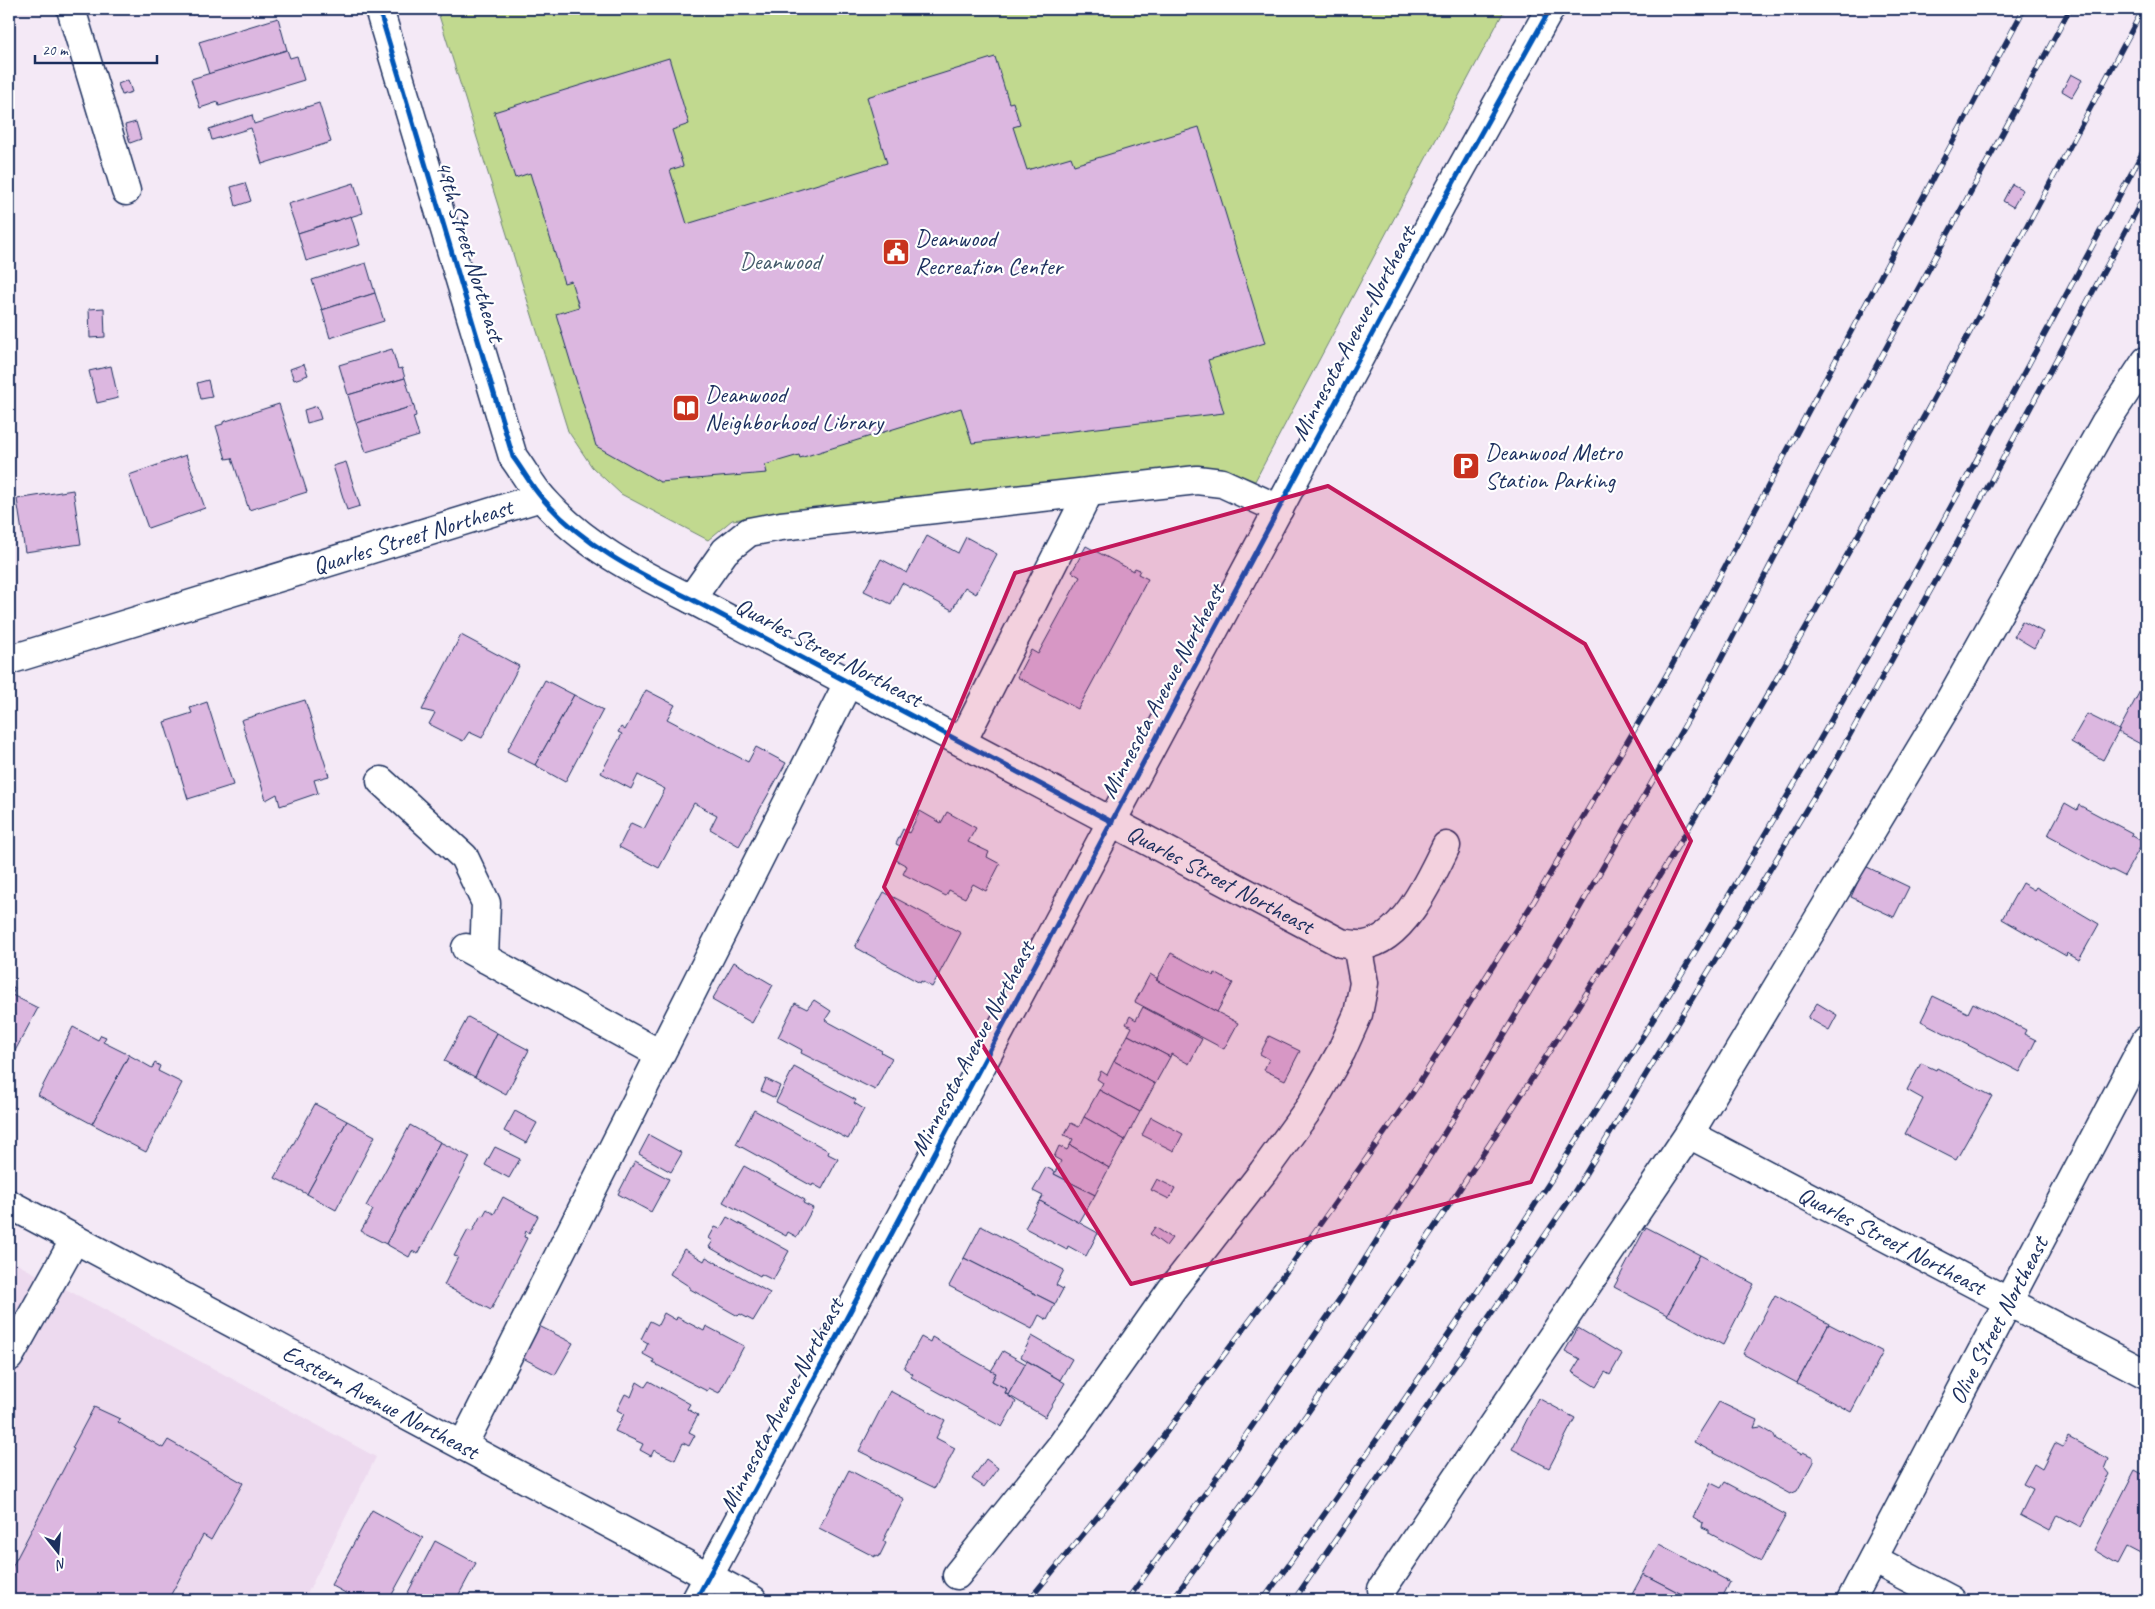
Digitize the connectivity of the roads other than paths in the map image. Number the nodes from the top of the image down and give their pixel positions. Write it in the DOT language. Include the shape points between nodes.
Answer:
graph roads {
  1 [pos="71,9"];
  2 [pos="379,9"];
  3 [pos="1550,9"];
  4 [pos="126,191"];
  5 [pos="2146,361"];
  6 [pos="1088,494"];
  7 [pos="541,497"];
  8 [pos="1279,509"];
  9 [pos="691,599"];
  10 [pos="9,660"];
  11 [pos="848,683"];
  12 [pos="962,742"];
  13 [pos="380,781"];
  14 [pos="1112,822"];
  15 [pos="1446,846"];
  16 [pos="1358,945"];
  17 [pos="2145,1046"];
  18 [pos="660,1054"];
  19 [pos="1689,1134"];
  20 [pos="9,1204"];
  21 [pos="75,1239"];
  22 [pos="2008,1301"];
  23 [pos="9,1358"];
  24 [pos="2146,1374"];
  25 [pos="463,1445"];
  26 [pos="1873,1559"];
  27 [pos="957,1575"];
  28 [pos="710,1577"];
  29 [pos="1382,1589"];
  30 [pos="696,1600"];
  31 [pos="753,1600"];
  32 [pos="1851,1600"];
  33 [pos="1951,1600"];
  1 -- 4 [label="street"];
  2 -- 7 [label="street, 49th Street Northeast" via="513,457"];
  3 -- 8 [label="street, Minnesota Avenue Northeast" via="1436,214"];
  5 -- 19 [label="street" via="2105,423 1950,700"];
  6 -- 8 [label="street" via="1197,480 1222,483"];
  6 -- 9 [label="street" via="750,532 725,551"];
  6 -- 12 [label="street"];
  7 -- 9 [label="street, Quarles Street Northeast" via="601,551"];
  7 -- 10 [label="street, Quarles Street Northeast"];
  8 -- 14 [label="street, Minnesota Avenue Northeast"];
  9 -- 11 [label="street, Quarles Street Northeast"];
  11 -- 12 [label="street, Quarles Street Northeast"];
  11 -- 18 [label="street"];
  12 -- 14 [label="street, Quarles Street Northeast"];
  13 -- 18 [label="street" via="464,857 486,903 475,953"];
  14 -- 16 [label="street, Quarles Street Northeast" via="1306,926 1341,943"];
  14 -- 28 [label="street, Minnesota Avenue Northeast"];
  15 -- 16 [label="street, Quarles Street Northeast" via="1417,904 1379,940"];
  16 -- 27 [label="street" via="1364,983 1358,1014 1310,1107 1172,1289 1061,1446"];
  17 -- 22 [label="street, Olive Street Northeast"];
  18 -- 25 [label="street"];
  19 -- 22 [label="street, Quarles Street Northeast"];
  19 -- 29 [label="street"];
  20 -- 21 [label="street, Eastern Avenue Northeast"];
  21 -- 23 [label="street"];
  21 -- 25 [label="street, Eastern Avenue Northeast"];
  22 -- 24 [label="street, Quarles Street Northeast"];
  22 -- 26 [label="street, Olive Street Northeast"];
  25 -- 28 [label="street, Eastern Avenue Northeast"];
  26 -- 32 [label="street, Olive Street Northeast"];
  26 -- 33 [label="street"];
  28 -- 30 [label="street, Minnesota Avenue Northeast"];
  28 -- 31 [label="street, Eastern Avenue Northeast"];
}
